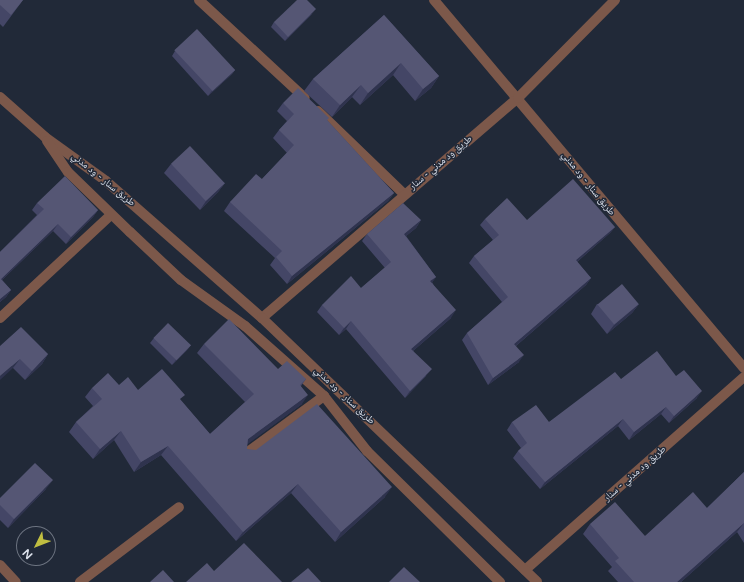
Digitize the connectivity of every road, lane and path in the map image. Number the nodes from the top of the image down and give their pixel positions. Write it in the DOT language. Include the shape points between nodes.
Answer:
graph roads {
  1 [pos="199,0"];
  2 [pos="434,0"];
  3 [pos="615,0"];
  4 [pos="0,96"];
  5 [pos="518,98"];
  6 [pos="44,137"];
  7 [pos="404,194"];
  8 [pos="112,215"];
  9 [pos="0,318"];
  10 [pos="262,318"];
  11 [pos="744,368"];
  12 [pos="744,377"];
  13 [pos="324,396"];
  14 [pos="245,454"];
  15 [pos="179,506"];
  16 [pos="0,565"];
  17 [pos="525,570"];
  18 [pos="16,582"];
  19 [pos="80,582"];
  20 [pos="500,582"];
  21 [pos="537,582"];
  1 -- 7 [label="street"];
  2 -- 5 [label="street, طريق سنار - ود مدني"];
  3 -- 5 [label="street, طريق ود مدني - سنار"];
  4 -- 6 [label="street"];
  5 -- 7 [label="street, طريق ود مدني - سنار"];
  5 -- 11 [label="street, طريق سنار - ود مدني"];
  6 -- 8 [label="street, طريق سنار - ود مدني" via="68,172"];
  6 -- 10 [label="street, طريق سنار - ود مدني" via="81,160"];
  7 -- 10 [label="street, طريق ود مدني - سنار"];
  8 -- 9 [label="street"];
  8 -- 13 [label="street, طريق سنار - ود مدني" via="181,280 245,326"];
  10 -- 17 [label="street, طريق سنار - ود مدني"];
  12 -- 17 [label="street, طريق ود مدني - سنار"];
  13 -- 14 [label="street"];
  13 -- 20 [label="street, طريق سنار - ود مدني" via="367,451"];
  15 -- 19 [label="street"];
  16 -- 18 [label="street"];
  17 -- 21 [label="street, طريق سنار - ود مدني"];
}
